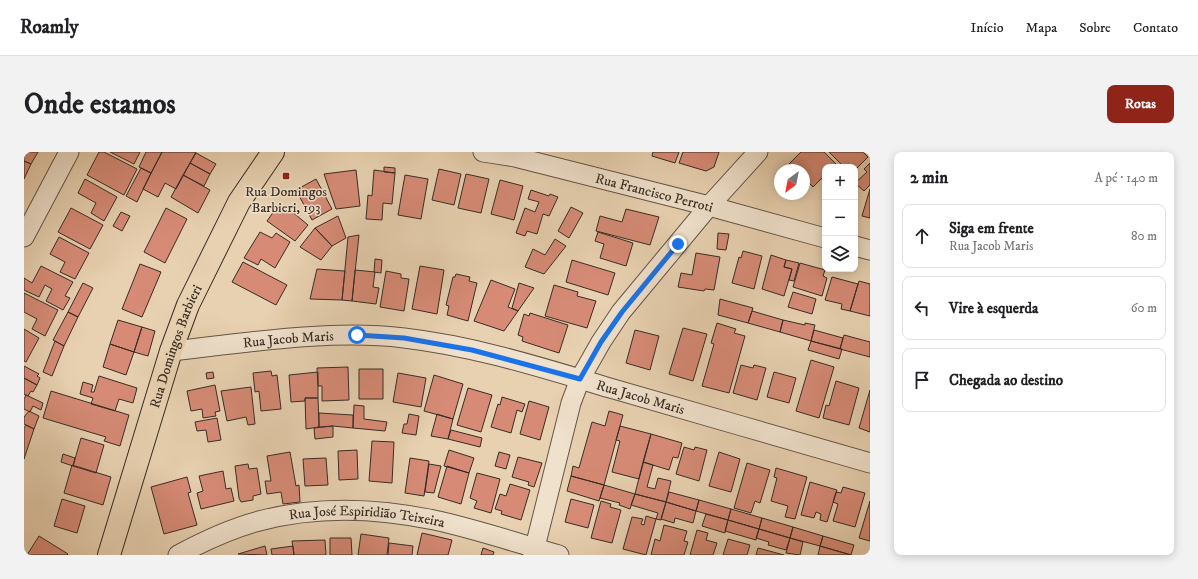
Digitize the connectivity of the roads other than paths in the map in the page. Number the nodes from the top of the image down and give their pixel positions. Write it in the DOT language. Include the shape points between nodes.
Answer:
graph roads {
  1 [pos="69,152"];
  2 [pos="273,152"];
  3 [pos="483,152"];
  4 [pos="758,152"];
  5 [pos="709,206"];
  6 [pos="24,236"];
  7 [pos="822,237"];
  8 [pos="858,247"];
  9 [pos="870,250"];
  10 [pos="171,351"];
  11 [pos="580,379"];
  12 [pos="870,463"];
  13 [pos="534,552"];
  14 [pos="109,555"];
  15 [pos="178,555"];
  16 [pos="559,555"];
  1 -- 6 [label="street"];
  2 -- 10 [label="main road, Rua Domingos Barbieri" via="239,202 215,248 188,305"];
  3 -- 5 [label="street, Rua Francisco Perroti"];
  4 -- 5 [label="street"];
  5 -- 7 [label="street, Rua Francisco Perroti"];
  5 -- 11 [label="street" via="622,312"];
  8 -- 9 [label="street"];
  10 -- 11 [label="street, Rua Jacob Maris" via="357,335 404,338 472,350"];
  10 -- 14 [label="main road, Rua Domingos Barbieri"];
  11 -- 12 [label="street, Rua Jacob Maris"];
  11 -- 13 [label="street"];
  13 -- 15 [label="street, Rua José Espiridião Teixeira" via="434,520 400,514 336,511 292,514 258,521"];
  13 -- 16 [label="street, Rua José Espiridião Teixeira"];
}
